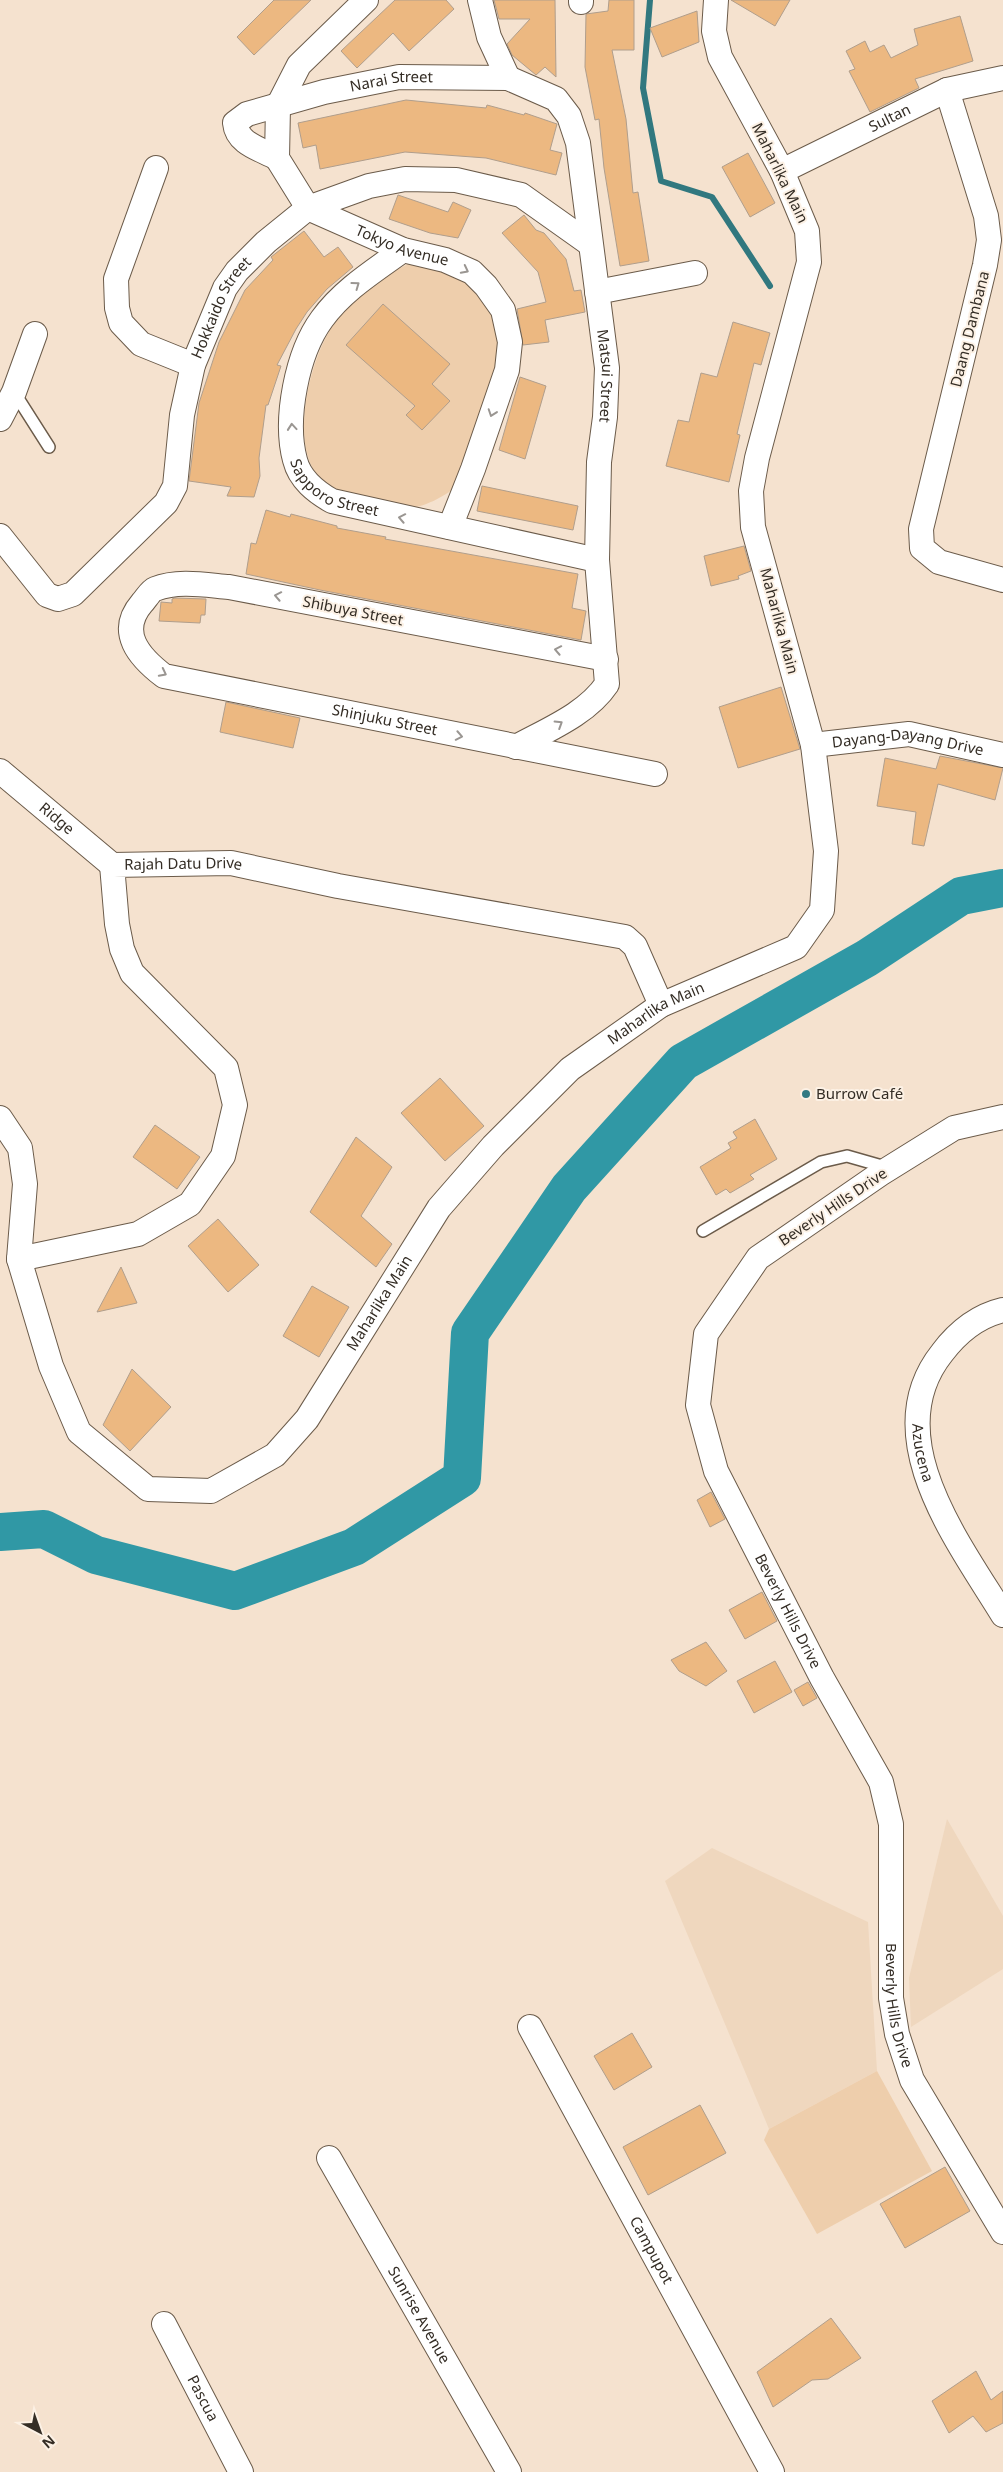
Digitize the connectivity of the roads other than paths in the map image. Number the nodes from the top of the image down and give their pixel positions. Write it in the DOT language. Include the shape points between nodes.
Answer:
graph roads {
  1 [pos="366,0"];
  2 [pos="480,0"];
  3 [pos="716,0"];
  4 [pos="508,78"];
  5 [pos="1003,78"];
  6 [pos="947,90"];
  7 [pos="278,106"];
  8 [pos="277,158"];
  9 [pos="156,168"];
  10 [pos="782,171"];
  11 [pos="308,208"];
  12 [pos="590,244"];
  13 [pos="402,250"];
  14 [pos="695,273"];
  15 [pos="597,292"];
  16 [pos="35,334"];
  17 [pos="192,365"];
  18 [pos="14,392"];
  19 [pos="0,419"];
  20 [pos="49,447"];
  21 [pos="450,527"];
  22 [pos="0,536"];
  23 [pos="597,560"];
  24 [pos="1003,580"];
  25 [pos="132,638"];
  26 [pos="606,659"];
  27 [pos="813,745"];
  28 [pos="516,747"];
  29 [pos="1003,755"];
  30 [pos="0,771"];
  31 [pos="655,774"];
  32 [pos="112,865"];
  33 [pos="662,1005"];
  34 [pos="1003,1117"];
  35 [pos="0,1118"];
  36 [pos="889,1168"];
  37 [pos="703,1231"];
  38 [pos="19,1259"];
  39 [pos="1003,1310"];
  40 [pos="1003,1615"];
  41 [pos="530,2027"];
  42 [pos="329,2158"];
  43 [pos="1003,2232"];
  44 [pos="164,2324"];
  45 [pos="242,2472"];
  46 [pos="509,2472"];
  47 [pos="772,2472"];
  1 -- 7 [label="street" via="299,65"];
  2 -- 4 [label="street" via="489,37"];
  3 -- 10 [label="street, Maharlika Main" via="714,31 720,57"];
  4 -- 7 [label="street, Narai Street" via="399,77 324,92"];
  4 -- 12 [label="street, Matsui Street" via="556,99 569,116 578,144"];
  5 -- 6 [label="street, Sultan"];
  6 -- 10 [label="street, Sultan"];
  6 -- 24 [label="street, Daang Dambana" via="986,216 989,240 921,529 922,548 939,562"];
  7 -- 8 [label="street"];
  7 -- 8 [label="street, Narai Street" via="247,114 235,123 236,132 242,140"];
  8 -- 11 [label="street"];
  9 -- 17 [label="street" via="116,279 117,308 121,323 141,344"];
  10 -- 27 [label="street, Maharlika Main" via="807,231 809,262 757,458 752,491 753,527"];
  11 -- 12 [label="street, Hokkaido Street" via="369,186 396,181 456,180 521,195"];
  11 -- 13 [label="street, Tokyo Avenue"];
  11 -- 17 [label="street, Hokkaido Street" via="237,271 225,288"];
  12 -- 15 [label="street, Matsui Street"];
  13 -- 21 [label="street, Tokyo Avenue, one-way" via="445,260 472,272 503,310 510,342 507,370"];
  21 -- 13 [label="street, Sapporo Street, one-way" via="332,501 313,491 295,461 291,420 304,350 340,296"];
  14 -- 15 [label="street"];
  15 -- 23 [label="street, Matsui Street" via="607,368 599,462"];
  16 -- 18 [label="street"];
  17 -- 22 [label="street, Hokkaido Street" via="182,415 175,486 166,503 72,594 58,599 47,595"];
  18 -- 19 [label="street"];
  18 -- 20 [label="lane"];
  21 -- 23 [label="street, Sapporo Street"];
  23 -- 26 [label="street, Matsui Street"];
  26 -- 25 [label="street, Shibuya Street, one-way" via="229,587 187,583 154,590 133,614"];
  25 -- 28 [label="street, Shinjuku Street, one-way" via="145,662 164,676"];
  28 -- 26 [label="street, Matsui Street, one-way" via="599,696 607,684"];
  27 -- 29 [label="street, Dayang-Dayang Drive" via="909,734"];
  27 -- 33 [label="street, Maharlika Main" via="826,851 822,910 796,947"];
  28 -- 31 [label="street, Shinjuku Street"];
  30 -- 32 [label="street, Ridge"];
  32 -- 33 [label="street, Rajah Datu Drive" via="231,863 338,886 625,937 635,946"];
  32 -- 38 [label="street, Rajah Datu Drive" via="117,924 122,949 132,973 226,1068 235,1105 223,1156 190,1204 138,1234"];
  33 -- 38 [label="street, Maharlika Main" via="570,1069 493,1146 439,1208 307,1419 275,1455 211,1491 148,1490 79,1432 51,1366"];
  34 -- 36 [label="street, Beverly Hills Drive" via="954,1128"];
  35 -- 38 [label="street, Maharlika Main" via="20,1148 25,1184"];
  36 -- 37 [label="lane" via="847,1156 821,1162"];
  36 -- 43 [label="street, Beverly Hills Drive" via="758,1258 706,1334 698,1405 716,1471 822,1678 881,1782 890,1824 890,1998 897,2034 912,2080"];
  39 -- 40 [label="street, Azucena" via="975,1322 954,1337 938,1358 925,1379 917,1427 930,1486 944,1518"];
  41 -- 47 [label="street, Campupot"];
  42 -- 46 [label="street, Sunrise Avenue"];
  44 -- 45 [label="street, Pascua"];
}
